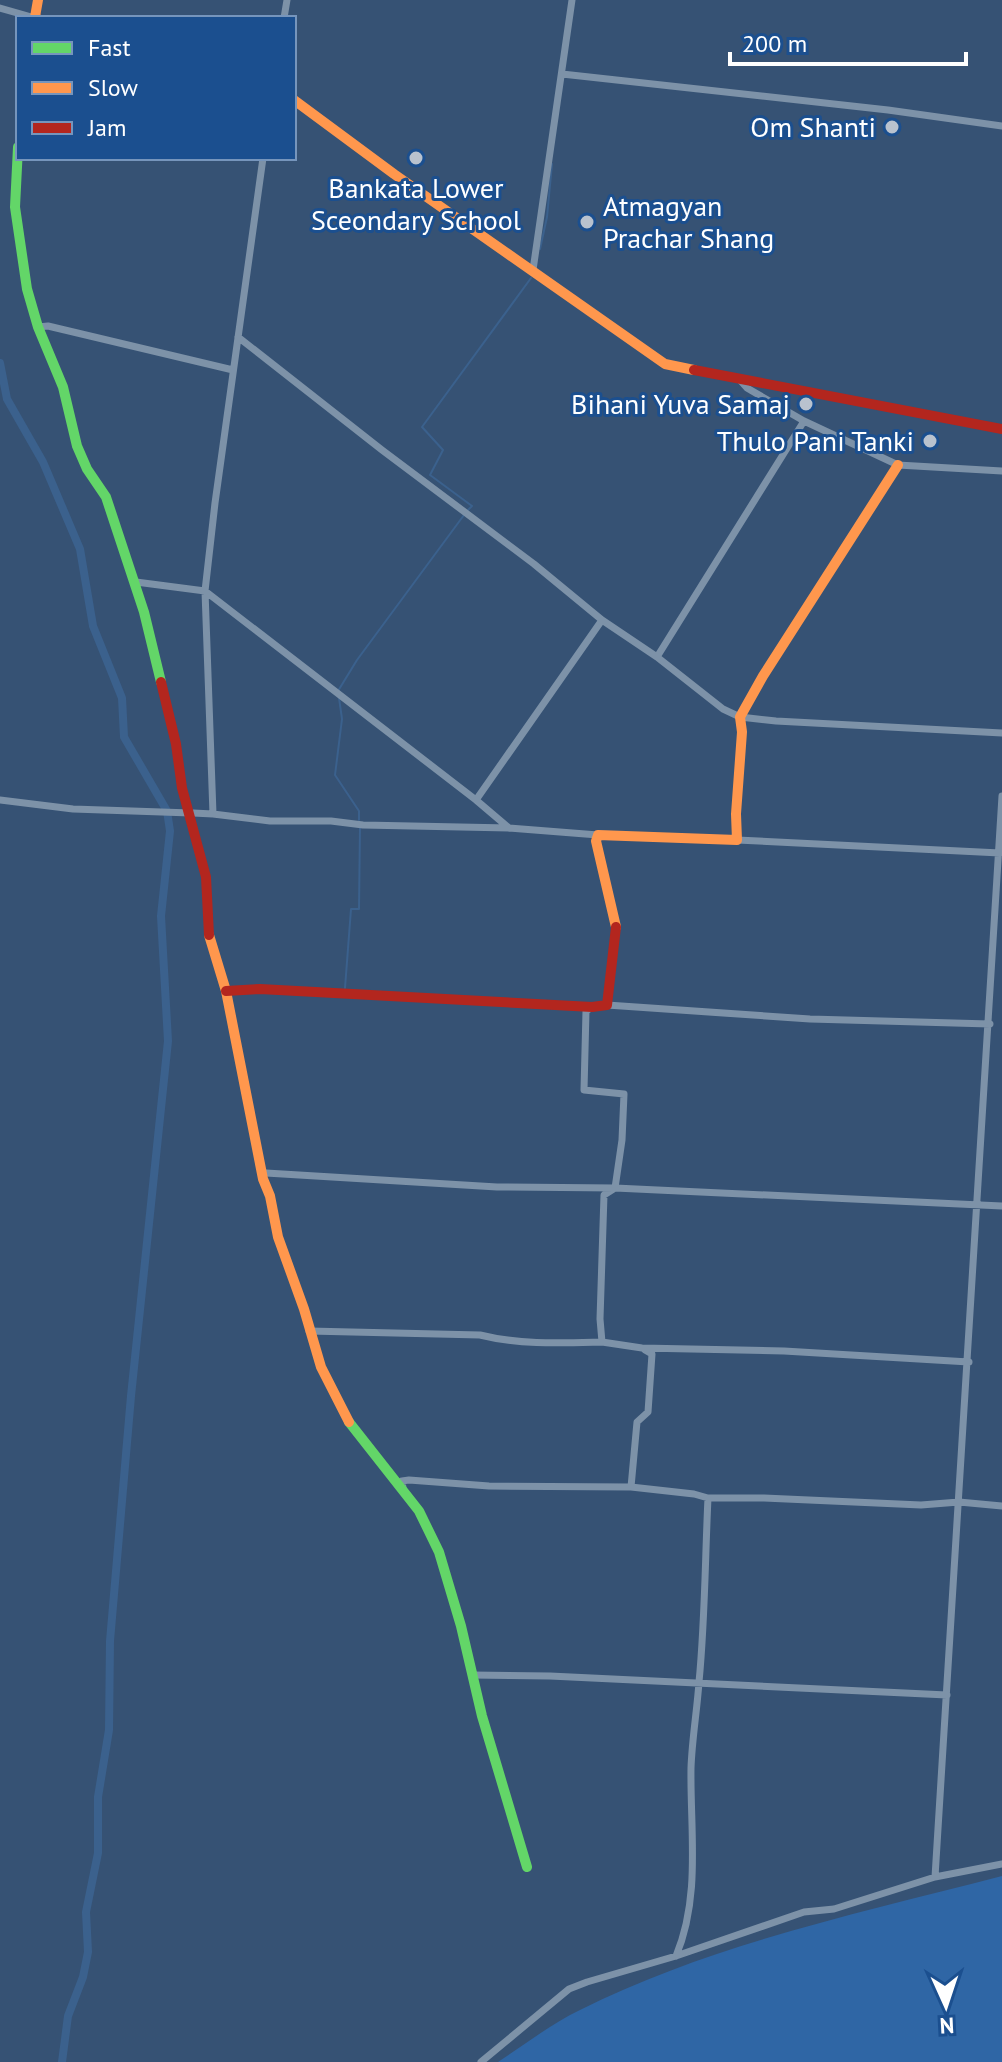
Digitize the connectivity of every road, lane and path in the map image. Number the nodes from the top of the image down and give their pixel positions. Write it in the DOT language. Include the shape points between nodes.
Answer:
graph roads {
  1 [pos="572,0"];
  2 [pos="0,8"];
  3 [pos="29,16"];
  4 [pos="562,74"];
  5 [pos="296,101"];
  6 [pos="1002,126"];
  7 [pos="17,160"];
  8 [pos="263,160"];
  9 [pos="535,272"];
  10 [pos="38,327"];
  11 [pos="241,340"];
  12 [pos="233,370"];
  13 [pos="739,379"];
  14 [pos="804,421"];
  15 [pos="1002,429"];
  16 [pos="898,465"];
  17 [pos="1002,471"];
  18 [pos="136,582"];
  19 [pos="205,591"];
  20 [pos="602,620"];
  21 [pos="657,657"];
  22 [pos="740,717"];
  23 [pos="1002,733"];
  24 [pos="1002,796"];
  25 [pos="0,800"];
  26 [pos="476,800"];
  27 [pos="191,813"];
  28 [pos="214,814"];
  29 [pos="509,828"];
  30 [pos="598,835"];
  31 [pos="737,840"];
  32 [pos="1000,853"];
  33 [pos="226,991"];
  34 [pos="607,1005"];
  35 [pos="592,1007"];
  36 [pos="990,1024"];
  37 [pos="264,1173"];
  38 [pos="615,1188"];
  39 [pos="978,1204"];
  40 [pos="1002,1206"];
  41 [pos="309,1331"];
  42 [pos="602,1342"];
  43 [pos="642,1348"];
  44 [pos="969,1362"];
  45 [pos="631,1487"];
  46 [pos="403,1490"];
  47 [pos="708,1498"];
  48 [pos="959,1502"];
  49 [pos="1002,1506"];
  50 [pos="472,1675"];
  51 [pos="699,1682"];
  52 [pos="947,1695"];
  53 [pos="1002,1864"];
  54 [pos="527,1867"];
  55 [pos="935,1877"];
  56 [pos="676,1956"];
  57 [pos="481,2062"];
  1 -- 4 [label="street"];
  2 -- 3 [label="street"];
  4 -- 6 [label="street"];
  4 -- 9 [label="street"];
  5 -- 9 [label="street"];
  7 -- 10 [label="street" via="15,207"];
  8 -- 11 [label="street"];
  9 -- 13 [label="street" via="665,364"];
  10 -- 12 [label="street"];
  10 -- 18 [label="street" via="63,387 77,446 106,497"];
  11 -- 12 [label="street"];
  11 -- 20 [label="street"];
  12 -- 19 [label="street"];
  13 -- 14 [label="street"];
  13 -- 15 [label="street"];
  14 -- 16 [label="street"];
  14 -- 21 [label="street"];
  16 -- 17 [label="street"];
  16 -- 22 [label="street"];
  18 -- 19 [label="street"];
  18 -- 27 [label="street"];
  19 -- 26 [label="street"];
  19 -- 28 [label="street"];
  20 -- 21 [label="street"];
  20 -- 26 [label="street"];
  21 -- 22 [label="street"];
  22 -- 23 [label="street"];
  22 -- 31 [label="street"];
  24 -- 32 [label="street"];
  25 -- 27 [label="street" via="73,809"];
  26 -- 29 [label="street"];
  27 -- 28 [label="street"];
  27 -- 33 [label="street" via="206,877 209,943"];
  28 -- 29 [label="street" via="270,821"];
  29 -- 30 [label="street"];
  30 -- 31 [label="street"];
  30 -- 34 [label="street" via="616,923"];
  31 -- 32 [label="street"];
  32 -- 36 [label="street"];
  33 -- 35 [label="street"];
  33 -- 37 [label="street"];
  34 -- 35 [label="street"];
  34 -- 36 [label="street"];
  35 -- 38 [label="street" via="586,1011 584,1090 624,1094"];
  36 -- 39 [label="street"];
  37 -- 38 [label="street" via="497,1187"];
  37 -- 41 [label="street" via="278,1237"];
  38 -- 39 [label="street"];
  38 -- 42 [label="street" via="604,1195 601,1222"];
  39 -- 40 [label="street"];
  39 -- 44 [label="street"];
  41 -- 42 [label="street"];
  41 -- 46 [label="street" via="338,1405"];
  42 -- 43 [label="street"];
  43 -- 44 [label="street"];
  43 -- 45 [label="street" via="652,1354 648,1412 637,1422"];
  44 -- 48 [label="street"];
  45 -- 46 [label="street" via="409,1480 402,1481"];
  45 -- 47 [label="street"];
  46 -- 50 [label="street" via="439,1552"];
  47 -- 48 [label="street"];
  47 -- 51 [label="street"];
  48 -- 49 [label="street"];
  48 -- 52 [label="street"];
  50 -- 51 [label="street"];
  50 -- 54 [label="street"];
  51 -- 52 [label="street"];
  51 -- 56 [label="street" via="691,1767 692,1891"];
  52 -- 55 [label="street"];
  53 -- 55 [label="street"];
  55 -- 56 [label="street" via="834,1909 804,1912"];
  56 -- 57 [label="street" via="570,1989"];
}
